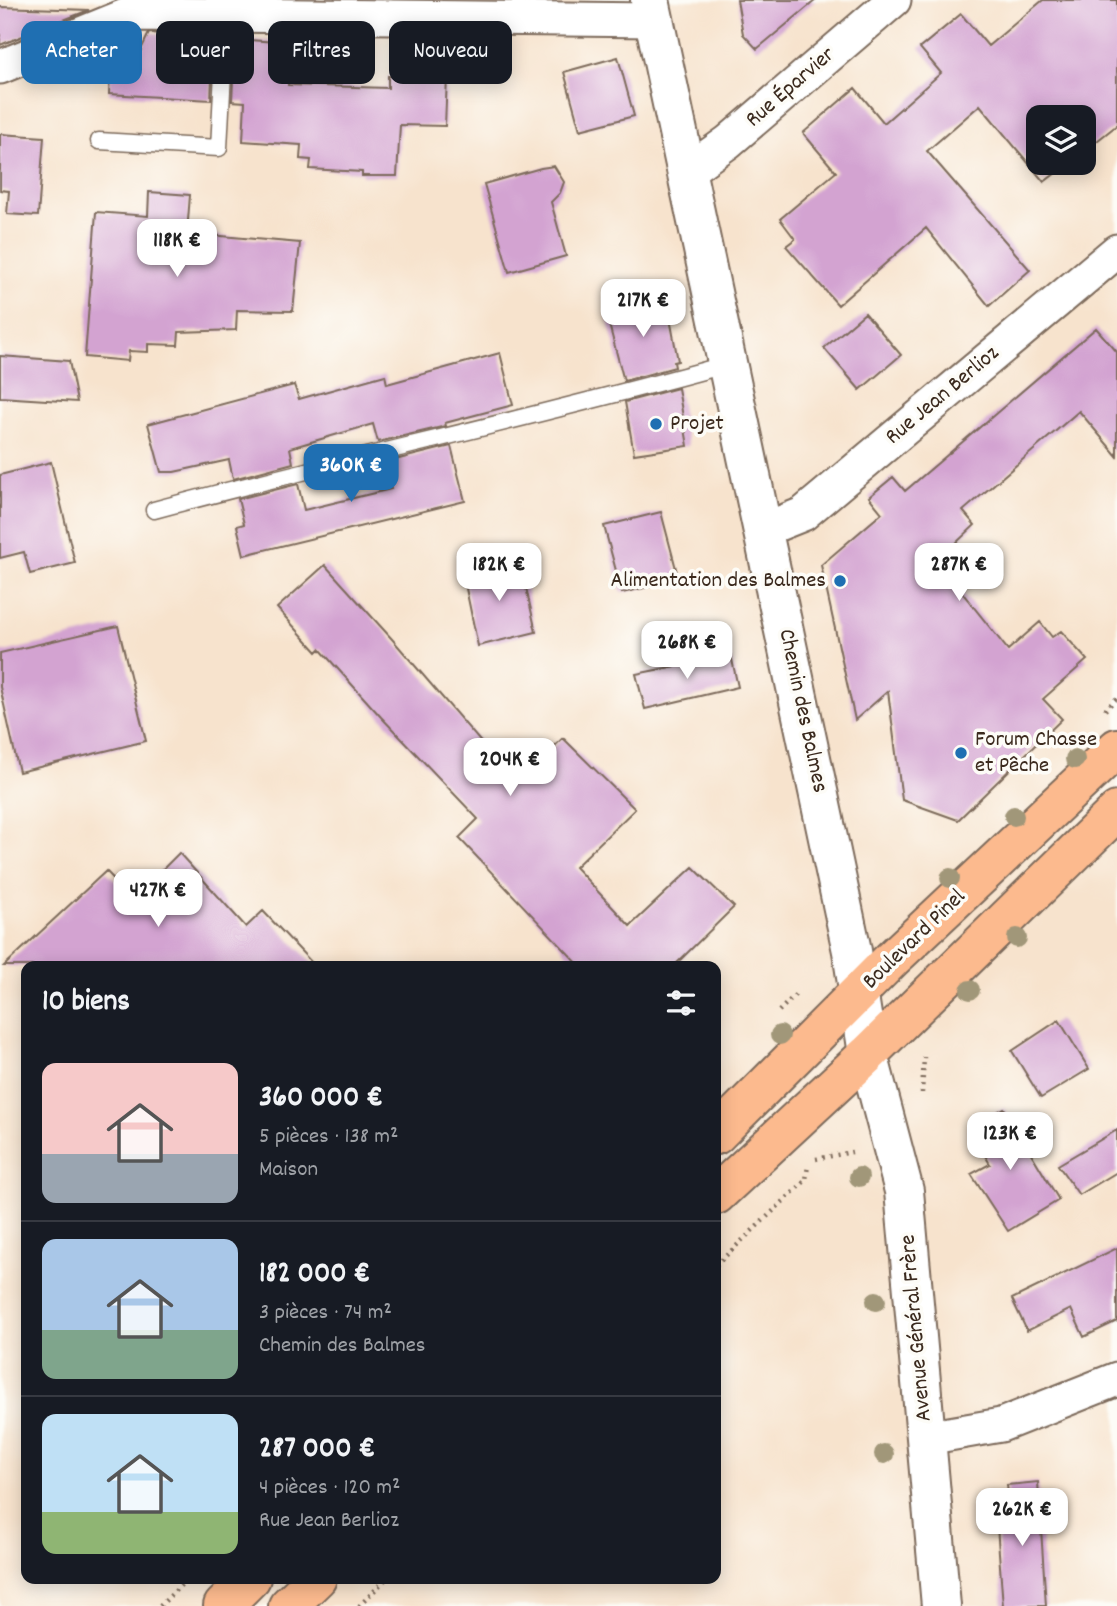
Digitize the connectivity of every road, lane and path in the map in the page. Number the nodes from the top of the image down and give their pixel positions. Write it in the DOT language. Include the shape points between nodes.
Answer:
graph roads {
  1 [pos="894,0"];
  2 [pos="652,10"];
  3 [pos="226,15"];
  4 [pos="0,66"];
  5 [pos="99,141"];
  6 [pos="686,172"];
  7 [pos="1117,251"];
  8 [pos="728,364"];
  9 [pos="154,510"];
  10 [pos="763,530"];
  11 [pos="1117,748"];
  12 [pos="1117,811"];
  13 [pos="860,993"];
  14 [pos="868,1054"];
  15 [pos="721,1130"];
  16 [pos="808,1161"];
  17 [pos="721,1190"];
  18 [pos="721,1260"];
  19 [pos="1117,1379"];
  20 [pos="926,1438"];
  21 [pos="182,1584"];
  22 [pos="245,1584"];
  23 [pos="311,1584"];
  24 [pos="381,1584"];
  25 [pos="160,1606"];
  26 [pos="223,1606"];
  27 [pos="288,1606"];
  28 [pos="359,1606"];
  29 [pos="941,1606"];
  1 -- 6 [label="street, Rue Éparvier" via="728,142"];
  2 -- 3 [label="street"];
  2 -- 6 [label="street, Chemin des Balmes"];
  3 -- 4 [label="street" via="130,14"];
  3 -- 5 [label="lane" via="219,148"];
  6 -- 8 [label="street, Chemin des Balmes"];
  7 -- 10 [label="street, Rue Jean Berlioz" via="803,514"];
  8 -- 9 [label="lane"];
  8 -- 10 [label="street, Chemin des Balmes"];
  10 -- 13 [label="street, Chemin des Balmes"];
  11 -- 13 [label="main road, Boulevard Pinel"];
  12 -- 14 [label="main road, Boulevard Pinel"];
  13 -- 14 [label="street, Chemin des Balmes"];
  13 -- 15 [label="main road, Boulevard Pinel"];
  14 -- 17 [label="main road, Boulevard Pinel"];
  14 -- 20 [label="street, Avenue Général Frère" via="904,1191"];
  16 -- 18 [label="path" via="806,1180"];
  19 -- 20 [label="street" via="1000,1425"];
  20 -- 29 [label="street, Avenue Général Frère"];
  21 -- 25 [label="path"];
  22 -- 26 [label="main road"];
  23 -- 27 [label="main road"];
  24 -- 28 [label="path"];
}
